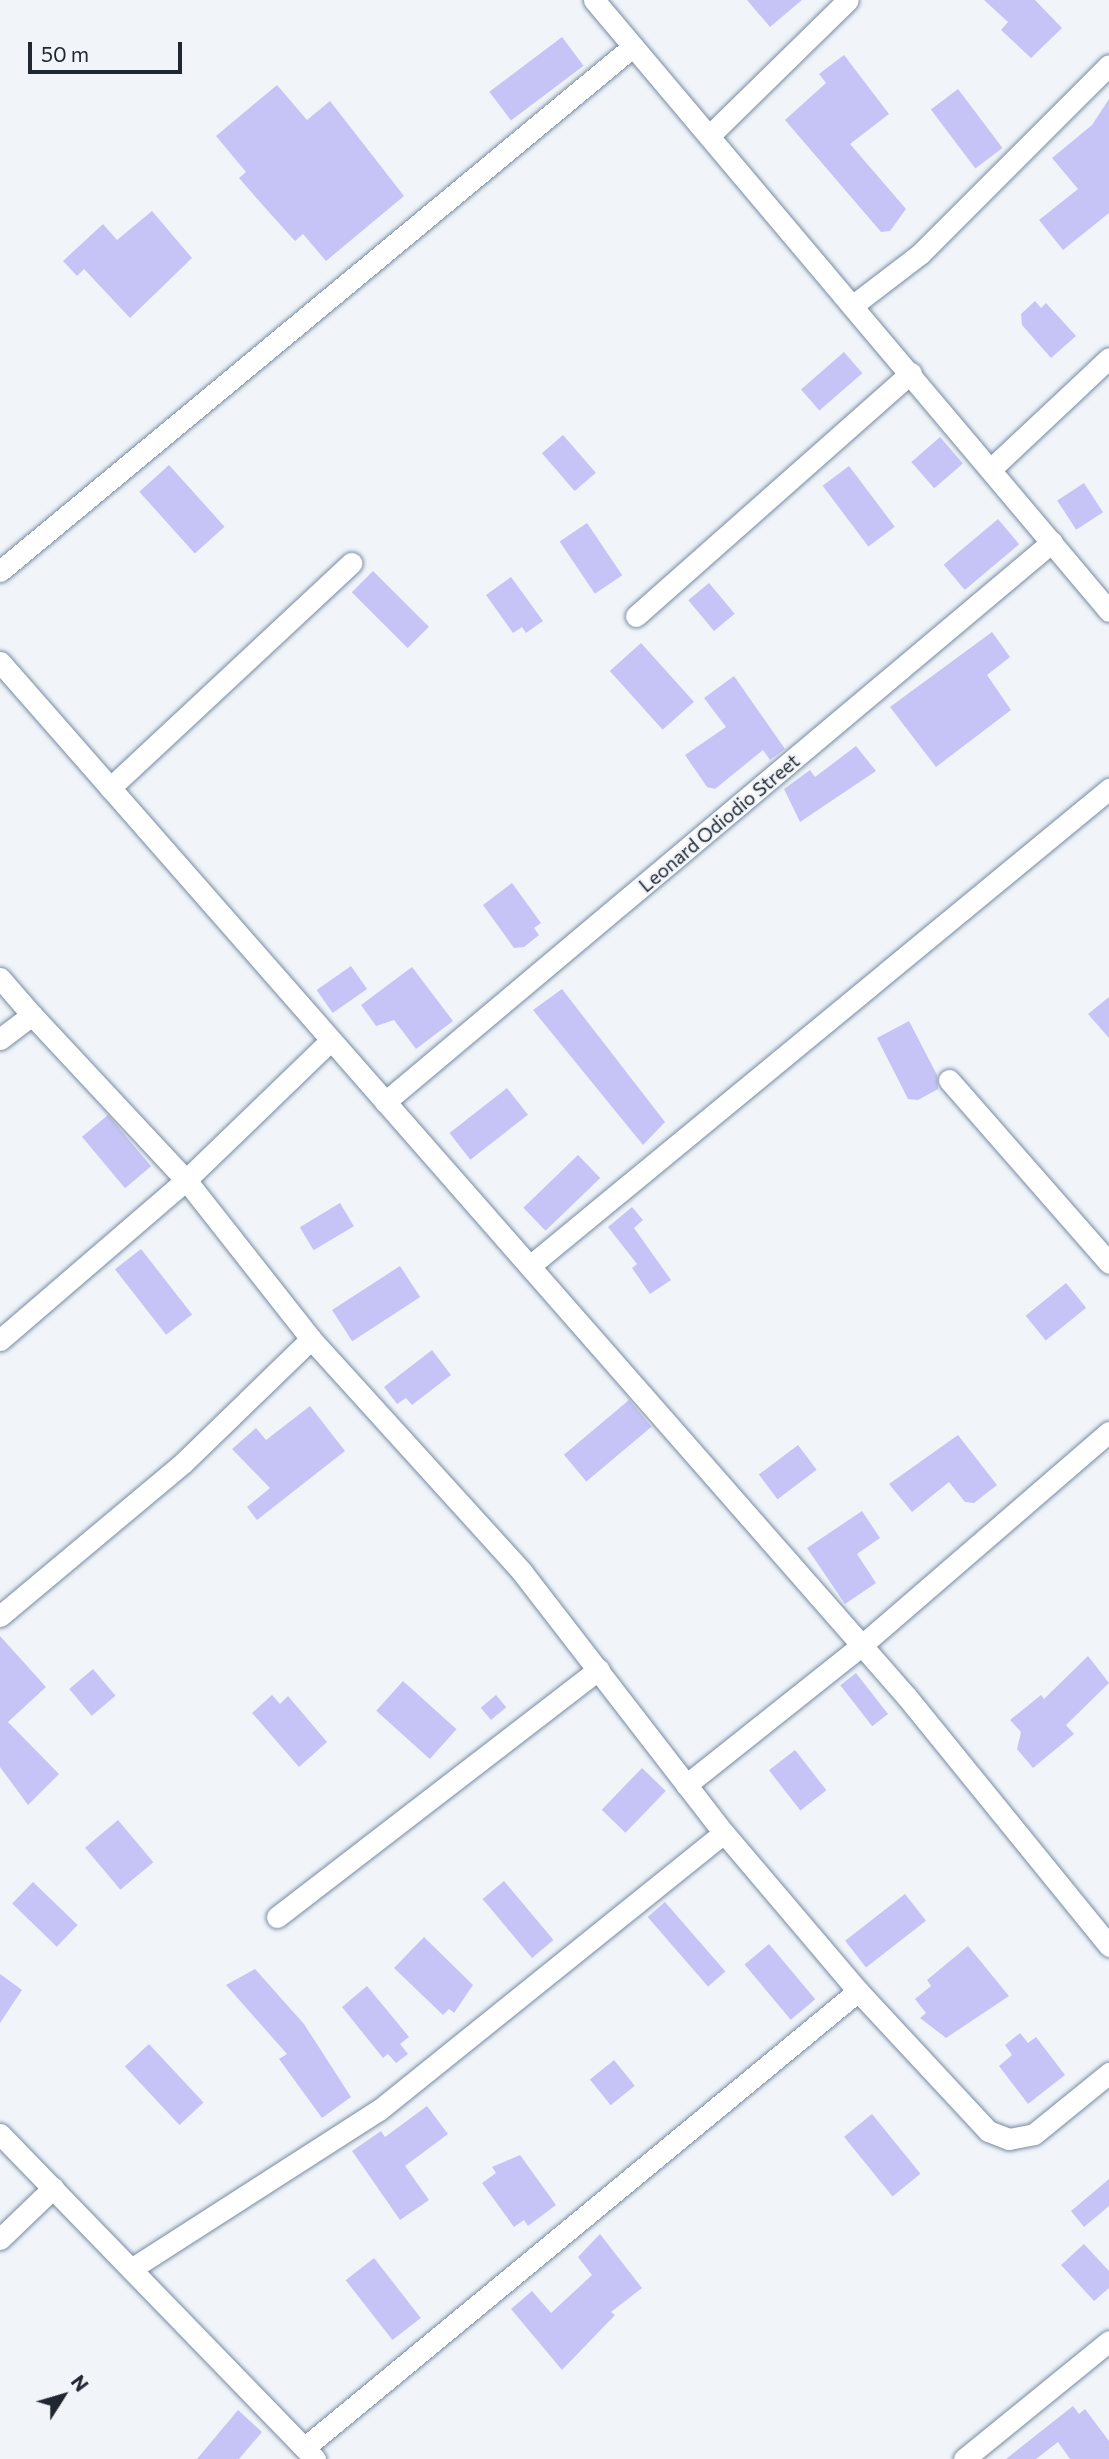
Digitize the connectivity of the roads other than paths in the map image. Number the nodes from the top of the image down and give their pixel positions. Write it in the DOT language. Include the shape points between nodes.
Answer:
graph roads {
  1 [pos="594,0"];
  2 [pos="848,0"];
  3 [pos="631,48"];
  4 [pos="1109,65"];
  5 [pos="709,136"];
  6 [pos="852,306"];
  7 [pos="1109,358"];
  8 [pos="911,373"];
  9 [pos="993,467"];
  10 [pos="1052,542"];
  11 [pos="351,563"];
  12 [pos="0,570"];
  13 [pos="1109,611"];
  14 [pos="636,616"];
  15 [pos="0,662"];
  16 [pos="110,788"];
  17 [pos="1109,789"];
  18 [pos="0,978"];
  19 [pos="32,1015"];
  20 [pos="0,1039"];
  21 [pos="329,1042"];
  22 [pos="949,1080"];
  23 [pos="384,1102"];
  24 [pos="186,1180"];
  25 [pos="1109,1263"];
  26 [pos="531,1265"];
  27 [pos="311,1339"];
  28 [pos="0,1340"];
  29 [pos="1109,1432"];
  30 [pos="0,1616"];
  31 [pos="862,1645"];
  32 [pos="599,1669"];
  33 [pos="686,1785"];
  34 [pos="724,1833"];
  35 [pos="277,1917"];
  36 [pos="1109,1946"];
  37 [pos="858,1991"];
  38 [pos="1109,2073"];
  39 [pos="0,2134"];
  40 [pos="53,2188"];
  41 [pos="0,2239"];
  42 [pos="131,2269"];
  43 [pos="1109,2341"];
  44 [pos="309,2453"];
  45 [pos="964,2459"];
  1 -- 3 [label="street"];
  2 -- 5 [label="street"];
  3 -- 5 [label="street"];
  3 -- 12 [label="street"];
  4 -- 6 [label="street" via="920,254"];
  5 -- 6 [label="street"];
  6 -- 8 [label="street"];
  7 -- 9 [label="street"];
  8 -- 9 [label="street"];
  8 -- 14 [label="street"];
  9 -- 10 [label="street"];
  10 -- 13 [label="street"];
  10 -- 23 [label="street, Leonard Odiodio Street"];
  11 -- 16 [label="street"];
  15 -- 16 [label="street"];
  16 -- 21 [label="street"];
  17 -- 26 [label="street"];
  18 -- 19 [label="street"];
  19 -- 20 [label="street"];
  19 -- 24 [label="street"];
  21 -- 23 [label="street"];
  21 -- 24 [label="street"];
  22 -- 25 [label="street"];
  23 -- 26 [label="street"];
  24 -- 27 [label="street"];
  24 -- 28 [label="street"];
  26 -- 31 [label="street"];
  27 -- 30 [label="street" via="183,1463"];
  27 -- 32 [label="street" via="522,1572"];
  29 -- 31 [label="street"];
  31 -- 33 [label="street"];
  31 -- 36 [label="street"];
  32 -- 33 [label="street"];
  32 -- 35 [label="street"];
  33 -- 34 [label="street"];
  34 -- 37 [label="street"];
  34 -- 42 [label="street" via="379,2110"];
  37 -- 38 [label="street" via="988,2130 1009,2139 1034,2134"];
  37 -- 44 [label="street"];
  39 -- 40 [label="street"];
  40 -- 41 [label="street"];
  40 -- 42 [label="street"];
  42 -- 44 [label="street"];
  43 -- 45 [label="street"];
}
